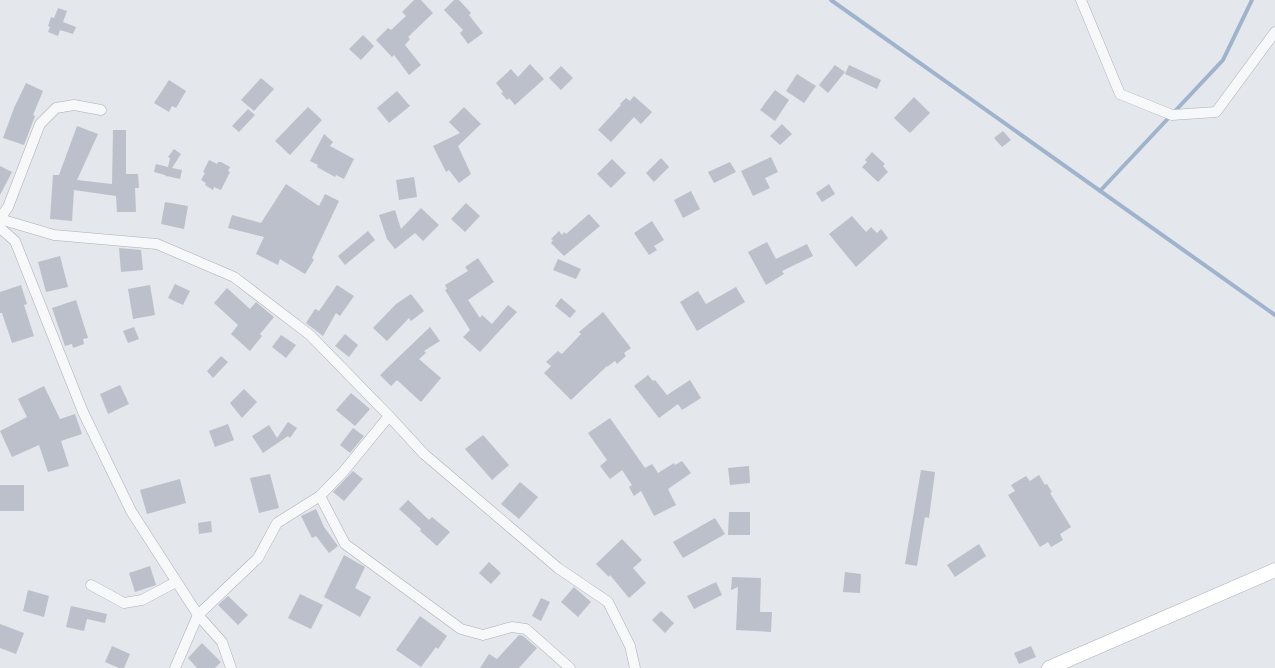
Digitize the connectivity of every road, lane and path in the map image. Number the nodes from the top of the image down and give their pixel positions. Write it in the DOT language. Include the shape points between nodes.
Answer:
graph roads {
  1 [pos="1081,0"];
  2 [pos="1275,32"];
  3 [pos="101,110"];
  4 [pos="0,218"];
  5 [pos="0,228"];
  6 [pos="390,416"];
  7 [pos="320,496"];
  8 [pos="1275,570"];
  9 [pos="176,582"];
  10 [pos="92,585"];
  11 [pos="198,615"];
  12 [pos="175,668"];
  13 [pos="231,668"];
  14 [pos="570,668"];
  15 [pos="635,668"];
  16 [pos="1049,668"];
  1 -- 2 [label="street" via="1120,94 1172,115 1216,112"];
  3 -- 4 [label="street" via="74,104 56,108 40,124 8,207"];
  4 -- 6 [label="street" via="54,235 158,244 234,277 310,335"];
  5 -- 9 [label="street" via="15,241 83,412 130,511"];
  6 -- 7 [label="street"];
  6 -- 15 [label="street" via="424,454 558,568 608,602 630,646"];
  7 -- 11 [label="street" via="277,523 258,558"];
  7 -- 14 [label="street" via="345,544 461,629 483,635 512,627 526,629"];
  8 -- 16 [label="main road"];
  9 -- 10 [label="street" via="142,600 124,603"];
  9 -- 11 [label="street"];
  11 -- 12 [label="street"];
  11 -- 13 [label="street" via="222,642"];
}
